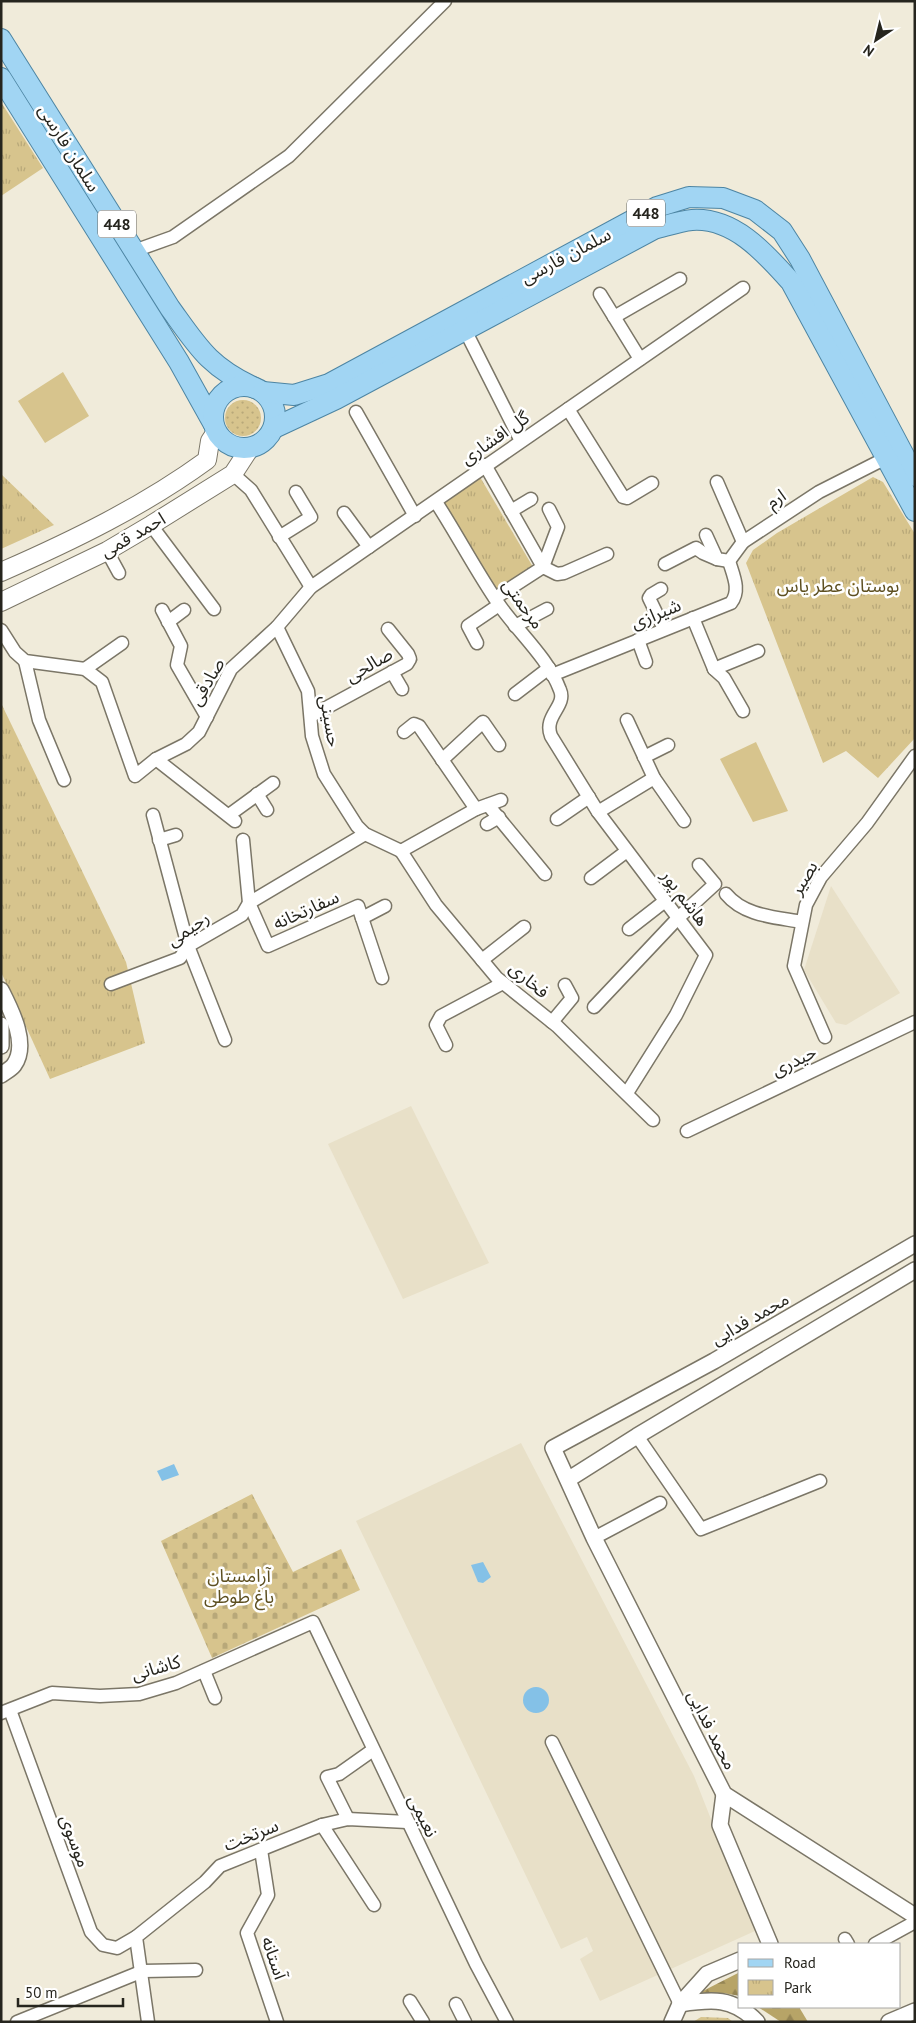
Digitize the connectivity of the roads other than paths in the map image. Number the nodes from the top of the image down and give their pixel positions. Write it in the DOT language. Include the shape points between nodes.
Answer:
graph roads {
  1 [pos="445,1"];
  2 [pos="1,39"];
  3 [pos="1,78"];
  4 [pos="134,251"];
  5 [pos="680,279"];
  6 [pos="743,288"];
  7 [pos="600,294"];
  8 [pos="614,317"];
  9 [pos="465,330"];
  10 [pos="640,359"];
  11 [pos="259,390"];
  12 [pos="568,409"];
  13 [pos="356,412"];
  14 [pos="214,428"];
  15 [pos="274,428"];
  16 [pos="521,441"];
  17 [pos="250,448"];
  18 [pos="888,457"];
  19 [pos="485,465"];
  20 [pos="233,474"];
  21 [pos="915,476"];
  22 [pos="717,482"];
  23 [pos="652,483"];
  24 [pos="296,492"];
  25 [pos="531,499"];
  26 [pos="436,502"];
  27 [pos="549,509"];
  28 [pos="511,511"];
  29 [pos="915,511"];
  30 [pos="344,512"];
  31 [pos="415,516"];
  32 [pos="151,525"];
  33 [pos="706,535"];
  34 [pos="279,537"];
  35 [pos="743,542"];
  36 [pos="369,547"];
  37 [pos="107,551"];
  38 [pos="607,554"];
  39 [pos="670,558"];
  40 [pos="723,560"];
  41 [pos="544,567"];
  42 [pos="1,572"];
  43 [pos="119,573"];
  44 [pos="311,587"];
  45 [pos="661,589"];
  46 [pos="1,602"];
  47 [pos="497,602"];
  48 [pos="214,609"];
  49 [pos="547,609"];
  50 [pos="162,610"];
  51 [pos="184,610"];
  52 [pos="692,618"];
  53 [pos="168,622"];
  54 [pos="515,626"];
  55 [pos="277,627"];
  56 [pos="388,629"];
  57 [pos="1,630"];
  58 [pos="664,630"];
  59 [pos="638,640"];
  60 [pos="122,643"];
  61 [pos="477,643"];
  62 [pos="758,651"];
  63 [pos="25,661"];
  64 [pos="646,662"];
  65 [pos="85,669"];
  66 [pos="714,669"];
  67 [pos="392,672"];
  68 [pos="551,672"];
  69 [pos="402,689"];
  70 [pos="515,694"];
  71 [pos="743,711"];
  72 [pos="311,716"];
  73 [pos="207,717"];
  74 [pos="627,720"];
  75 [pos="548,728"];
  76 [pos="404,732"];
  77 [pos="668,744"];
  78 [pos="499,745"];
  79 [pos="644,756"];
  80 [pos="915,756"];
  81 [pos="156,759"];
  82 [pos="442,760"];
  83 [pos="654,778"];
  84 [pos="64,780"];
  85 [pos="273,783"];
  86 [pos="257,794"];
  87 [pos="589,797"];
  88 [pos="501,800"];
  89 [pos="482,807"];
  90 [pos="267,810"];
  91 [pos="598,812"];
  92 [pos="153,815"];
  93 [pos="499,817"];
  94 [pos="556,819"];
  95 [pos="684,821"];
  96 [pos="487,824"];
  97 [pos="364,834"];
  98 [pos="176,835"];
  99 [pos="159,840"];
  100 [pos="243,840"];
  101 [pos="401,851"];
  102 [pos="627,851"];
  103 [pos="699,865"];
  104 [pos="545,874"];
  105 [pos="591,878"];
  106 [pos="726,894"];
  107 [pos="664,901"];
  108 [pos="249,903"];
  109 [pos="385,906"];
  110 [pos="362,918"];
  111 [pos="678,918"];
  112 [pos="802,922"];
  113 [pos="524,927"];
  114 [pos="629,929"];
  115 [pos="188,946"];
  116 [pos="482,960"];
  117 [pos="382,978"];
  118 [pos="503,983"];
  119 [pos="112,984"];
  120 [pos="565,985"];
  121 [pos="1,990"];
  122 [pos="594,1007"];
  123 [pos="552,1022"];
  124 [pos="915,1022"];
  125 [pos="1,1025"];
  126 [pos="825,1037"];
  127 [pos="225,1040"];
  128 [pos="446,1045"];
  129 [pos="1,1046"];
  130 [pos="1,1075"];
  131 [pos="627,1093"];
  132 [pos="653,1120"];
  133 [pos="687,1131"];
  134 [pos="915,1244"];
  135 [pos="915,1270"];
  136 [pos="714,1361"];
  137 [pos="728,1383"];
  138 [pos="637,1436"];
  139 [pos="569,1479"];
  140 [pos="820,1481"];
  141 [pos="660,1503"];
  142 [pos="594,1538"];
  143 [pos="313,1622"];
  144 [pos="204,1671"];
  145 [pos="215,1698"];
  146 [pos="5,1711"];
  147 [pos="552,1742"];
  148 [pos="373,1750"];
  149 [pos="724,1794"];
  150 [pos="348,1819"];
  151 [pos="407,1822"];
  152 [pos="322,1825"];
  153 [pos="261,1850"];
  154 [pos="374,1905"];
  155 [pos="915,1916"];
  156 [pos="915,1922"];
  157 [pos="136,1937"];
  158 [pos="770,1943"];
  159 [pos="876,1943"];
  160 [pos="738,1961"];
  161 [pos="196,1970"];
  162 [pos="143,1971"];
  163 [pos="410,2001"];
  164 [pos="456,2004"];
  165 [pos="680,2004"];
  166 [pos="738,2007"];
  167 [pos="739,2008"];
  168 [pos="910,2016"];
  169 [pos="17,2022"];
  170 [pos="148,2022"];
  171 [pos="278,2022"];
  172 [pos="423,2022"];
  173 [pos="464,2022"];
  174 [pos="507,2022"];
  175 [pos="672,2022"];
  176 [pos="757,2022"];
  177 [pos="889,2022"];
  1 -- 4 [label="street" via="289,156 173,237"];
  2 -- 4 [label="main road, سلمان فارسی / 448"];
  3 -- 14 [label="main road, سلمان فارسی / 448" via="179,362"];
  4 -- 11 [label="main road, سلمان فارسی / 448" via="199,348 218,368"];
  5 -- 8 [label="street"];
  6 -- 10 [label="street, گل افشاری"];
  7 -- 8 [label="street"];
  8 -- 10 [label="street"];
  9 -- 15 [label="main road, سلمان فارسی / 448" via="336,399"];
  9 -- 16 [label="street"];
  9 -- 18 [label="main road, سلمان فارسی / 448" via="654,229 693,220 718,224 740,234 763,251 791,282"];
  10 -- 12 [label="street, گل افشاری"];
  11 -- 14 [label="main road" via="236,386 227,390 215,404"];
  11 -- 15 [label="main road" via="274,408"];
  11 -- 21 [label="main road, سلمان فارسی / 448" via="294,395 329,384 657,207 689,198 723,198 755,210 782,231"];
  12 -- 16 [label="street, گل افشاری"];
  12 -- 23 [label="street" via="623,497 627,498"];
  13 -- 31 [label="street"];
  14 -- 17 [label="main road" via="230,446"];
  14 -- 42 [label="main road, احمد قمی" via="206,460 172,485 42,554"];
  15 -- 17 [label="main road" via="260,444"];
  16 -- 19 [label="street, گل افشاری"];
  17 -- 20 [label="main road, احمد قمی"];
  18 -- 29 [label="main road, سلمان فارسی / 448"];
  18 -- 35 [label="street, ارم" via="819,492"];
  19 -- 26 [label="street, گل افشاری"];
  19 -- 28 [label="street"];
  20 -- 32 [label="main road, احمد قمی"];
  20 -- 34 [label="street" via="251,490"];
  22 -- 35 [label="street"];
  24 -- 34 [label="street" via="311,517"];
  25 -- 28 [label="street"];
  26 -- 31 [label="street, گل افشاری"];
  26 -- 47 [label="street, مرحمتی"];
  27 -- 41 [label="street" via="558,527"];
  28 -- 41 [label="street"];
  30 -- 36 [label="street"];
  31 -- 36 [label="street, گل افشاری"];
  32 -- 37 [label="main road, احمد قمی"];
  32 -- 48 [label="street"];
  33 -- 40 [label="street"];
  34 -- 44 [label="street"];
  35 -- 40 [label="street, ارم"];
  36 -- 44 [label="street, گل افشاری"];
  37 -- 43 [label="street"];
  37 -- 46 [label="main road, احمد قمی"];
  38 -- 41 [label="street" via="564,573 557,574"];
  39 -- 40 [label="street" via="696,548"];
  40 -- 52 [label="street, شیرازی" via="737,587 736,597 731,603"];
  41 -- 47 [label="street"];
  44 -- 55 [label="street, گل افشاری"];
  45 -- 58 [label="street" via="649,598"];
  47 -- 54 [label="street, مرحمتی"];
  47 -- 61 [label="street" via="468,626"];
  49 -- 54 [label="street"];
  50 -- 53 [label="street"];
  51 -- 53 [label="street"];
  52 -- 58 [label="street, شیرازی"];
  52 -- 66 [label="street"];
  53 -- 73 [label="street" via="181,646 177,665"];
  54 -- 68 [label="street, مرحمتی"];
  55 -- 72 [label="street, حسینی" via="308,691"];
  55 -- 73 [label="street, صادقی" via="231,669"];
  56 -- 67 [label="street, صالحی" via="410,659"];
  57 -- 63 [label="street"];
  58 -- 59 [label="street, شیرازی"];
  59 -- 64 [label="street"];
  59 -- 68 [label="street, شیرازی"];
  60 -- 65 [label="street"];
  62 -- 66 [label="street"];
  63 -- 65 [label="street"];
  63 -- 84 [label="street" via="39,720"];
  65 -- 81 [label="street, صادقی" via="102,682 135,776"];
  66 -- 71 [label="street" via="724,678"];
  67 -- 69 [label="street"];
  67 -- 72 [label="street, صالحی"];
  68 -- 70 [label="street, شیرازی"];
  68 -- 75 [label="street, مرحمتی" via="562,699"];
  72 -- 97 [label="street, حسینی" via="312,736 324,774"];
  73 -- 81 [label="street, صادقی" via="199,732 186,744"];
  74 -- 79 [label="street"];
  75 -- 87 [label="street, هاشم پور"];
  76 -- 82 [label="street" via="417,724"];
  77 -- 79 [label="street"];
  78 -- 82 [label="street" via="483,722"];
  79 -- 83 [label="street"];
  80 -- 112 [label="street, بصیر" via="867,823 821,877 812,891"];
  81 -- 86 [label="street" via="232,818"];
  82 -- 89 [label="street"];
  83 -- 91 [label="street"];
  83 -- 95 [label="street"];
  85 -- 86 [label="street"];
  86 -- 90 [label="street"];
  87 -- 91 [label="street, هاشم پور"];
  87 -- 94 [label="street"];
  88 -- 89 [label="street"];
  89 -- 93 [label="street"];
  89 -- 101 [label="street"];
  91 -- 102 [label="street, هاشم پور"];
  92 -- 99 [label="street"];
  93 -- 96 [label="street"];
  93 -- 104 [label="street"];
  97 -- 101 [label="street, حسینی"];
  97 -- 108 [label="street, رحیمی"];
  98 -- 99 [label="street"];
  99 -- 115 [label="street"];
  100 -- 108 [label="street"];
  101 -- 116 [label="street, فخاری" via="436,905"];
  102 -- 105 [label="street"];
  102 -- 107 [label="street, هاشم پور"];
  103 -- 111 [label="street" via="714,884"];
  106 -- 112 [label="street" via="748,912"];
  107 -- 111 [label="street, هاشم پور"];
  107 -- 114 [label="street"];
  108 -- 110 [label="street, سفارتخانه" via="268,946 358,906"];
  108 -- 115 [label="street, رحیمی" via="242,915"];
  109 -- 110 [label="street"];
  110 -- 117 [label="street, سفارتخانه"];
  111 -- 122 [label="street"];
  111 -- 131 [label="street, هاشم پور" via="706,955 676,1015"];
  112 -- 126 [label="street, بصیر" via="794,966"];
  113 -- 116 [label="street"];
  115 -- 119 [label="street, رحیمی" via="180,958"];
  115 -- 127 [label="street"];
  116 -- 118 [label="street, فخاری"];
  118 -- 123 [label="street, فخاری"];
  118 -- 128 [label="street" via="441,1016 436,1025"];
  120 -- 123 [label="street" via="572,998"];
  121 -- 130 [label="street" via="16,1027 20,1048 14,1066"];
  123 -- 131 [label="street, فخاری"];
  124 -- 133 [label="street, حیدری"];
  125 -- 129 [label="street"];
  131 -- 132 [label="street, فخاری"];
  134 -- 136 [label="street, محمد فدایی"];
  135 -- 137 [label="street"];
  136 -- 137 [label="street"];
  136 -- 139 [label="street, محمد فدایی" via="553,1448"];
  137 -- 138 [label="street"];
  138 -- 139 [label="street"];
  138 -- 140 [label="street" via="701,1529"];
  139 -- 142 [label="street, محمد فدایی"];
  141 -- 142 [label="street"];
  142 -- 149 [label="street, محمد فدایی"];
  143 -- 144 [label="street, کاشانی"];
  143 -- 148 [label="street, نعیمی"];
  144 -- 145 [label="street"];
  144 -- 146 [label="street, کاشانی" via="139,1694 52,1693"];
  146 -- 157 [label="street, موسوی" via="91,1932 103,1945 117,1948"];
  147 -- 165 [label="street"];
  148 -- 150 [label="street" via="339,1774 327,1777"];
  148 -- 151 [label="street, نعیمی"];
  149 -- 155 [label="street, محمد فدایی"];
  149 -- 158 [label="street" via="720,1825"];
  150 -- 151 [label="street, سرتخت"];
  150 -- 152 [label="street, سرتخت"];
  151 -- 174 [label="street, نعیمی"];
  152 -- 153 [label="street, سرتخت"];
  152 -- 154 [label="street"];
  153 -- 157 [label="street, سرتخت" via="220,1866 205,1882"];
  153 -- 171 [label="street, آستانه" via="268,1894 247,1933"];
  156 -- 159 [label="street"];
  157 -- 162 [label="street"];
  160 -- 165 [label="street" via="707,1974"];
  161 -- 162 [label="street"];
  162 -- 169 [label="street"];
  162 -- 170 [label="street"];
  163 -- 172 [label="street"];
  164 -- 173 [label="street"];
  165 -- 166 [label="street" via="712,1999"];
  165 -- 175 [label="street"];
  167 -- 176 [label="street"];
  168 -- 177 [label="street"];
}
